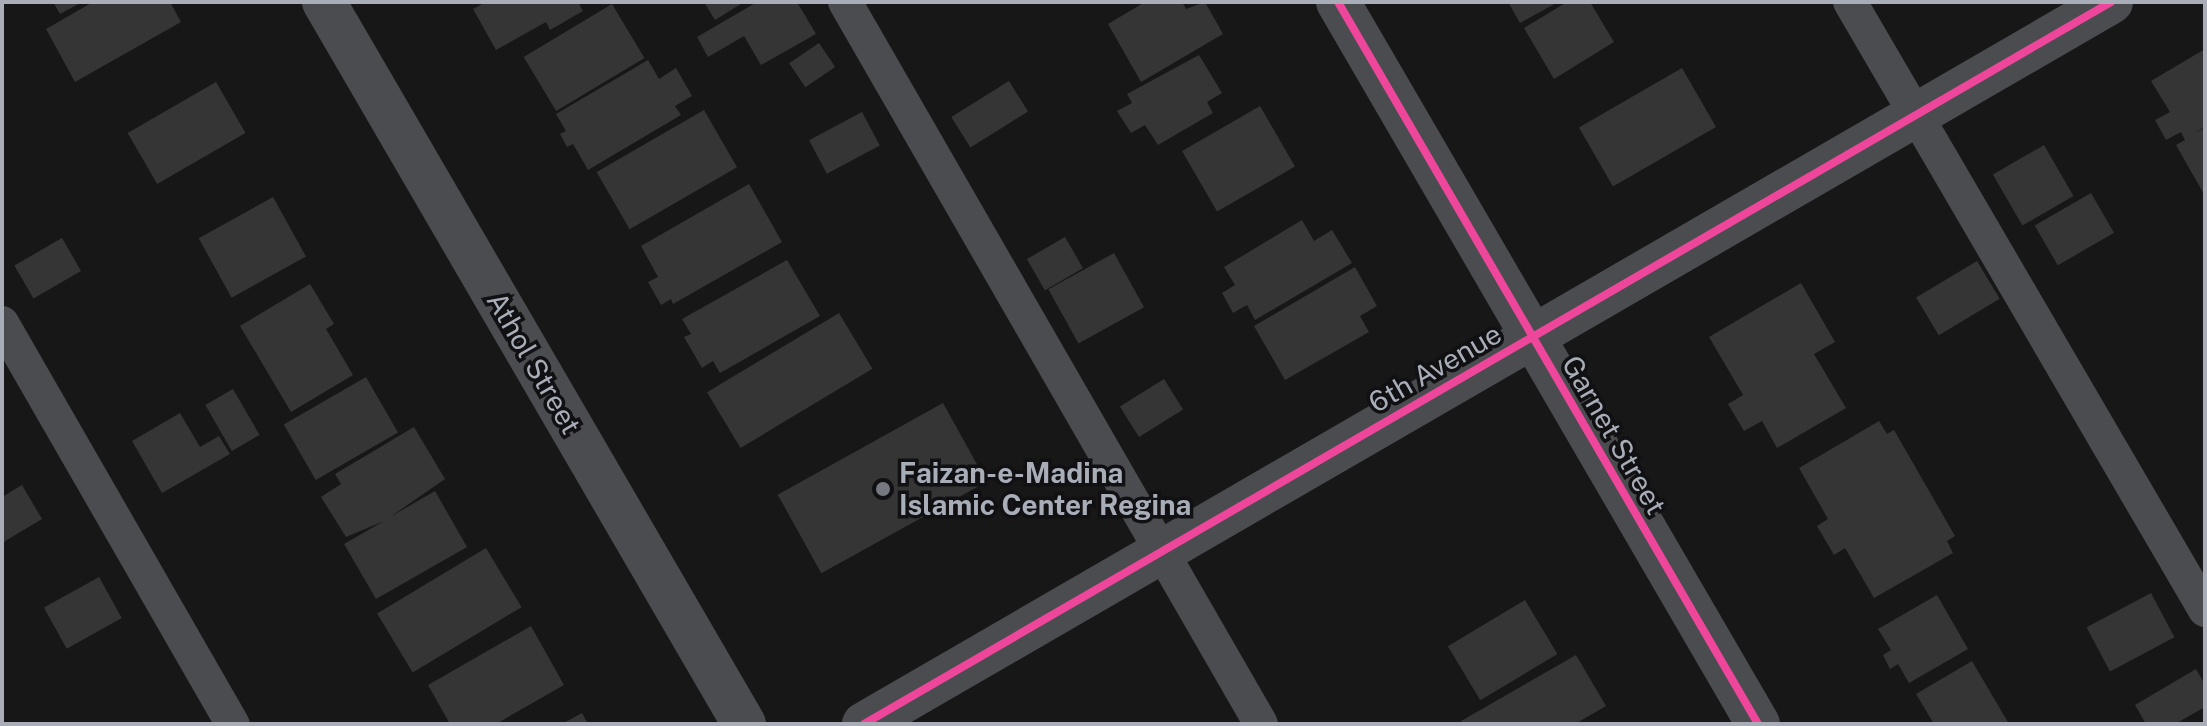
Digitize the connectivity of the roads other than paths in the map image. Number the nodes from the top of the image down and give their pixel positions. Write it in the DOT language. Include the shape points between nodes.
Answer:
graph roads {
  1 [pos="324,2"];
  2 [pos="845,2"];
  3 [pos="1338,2"];
  4 [pos="1850,2"];
  5 [pos="2111,2"];
  6 [pos="1915,116"];
  7 [pos="2,323"];
  8 [pos="1531,338"];
  9 [pos="1163,551"];
  10 [pos="2205,610"];
  11 [pos="233,724"];
  12 [pos="744,724"];
  13 [pos="864,724"];
  14 [pos="1261,724"];
  15 [pos="1758,724"];
  1 -- 12 [label="street, Athol Street"];
  2 -- 9 [label="lane"];
  3 -- 8 [label="street, Garnet Street"];
  4 -- 6 [label="lane"];
  5 -- 6 [label="street, 6th Avenue"];
  6 -- 8 [label="street, 6th Avenue"];
  6 -- 10 [label="lane"];
  7 -- 11 [label="lane"];
  8 -- 9 [label="street, 6th Avenue"];
  8 -- 15 [label="street, Garnet Street"];
  9 -- 13 [label="street, 6th Avenue"];
  9 -- 14 [label="lane"];
}
